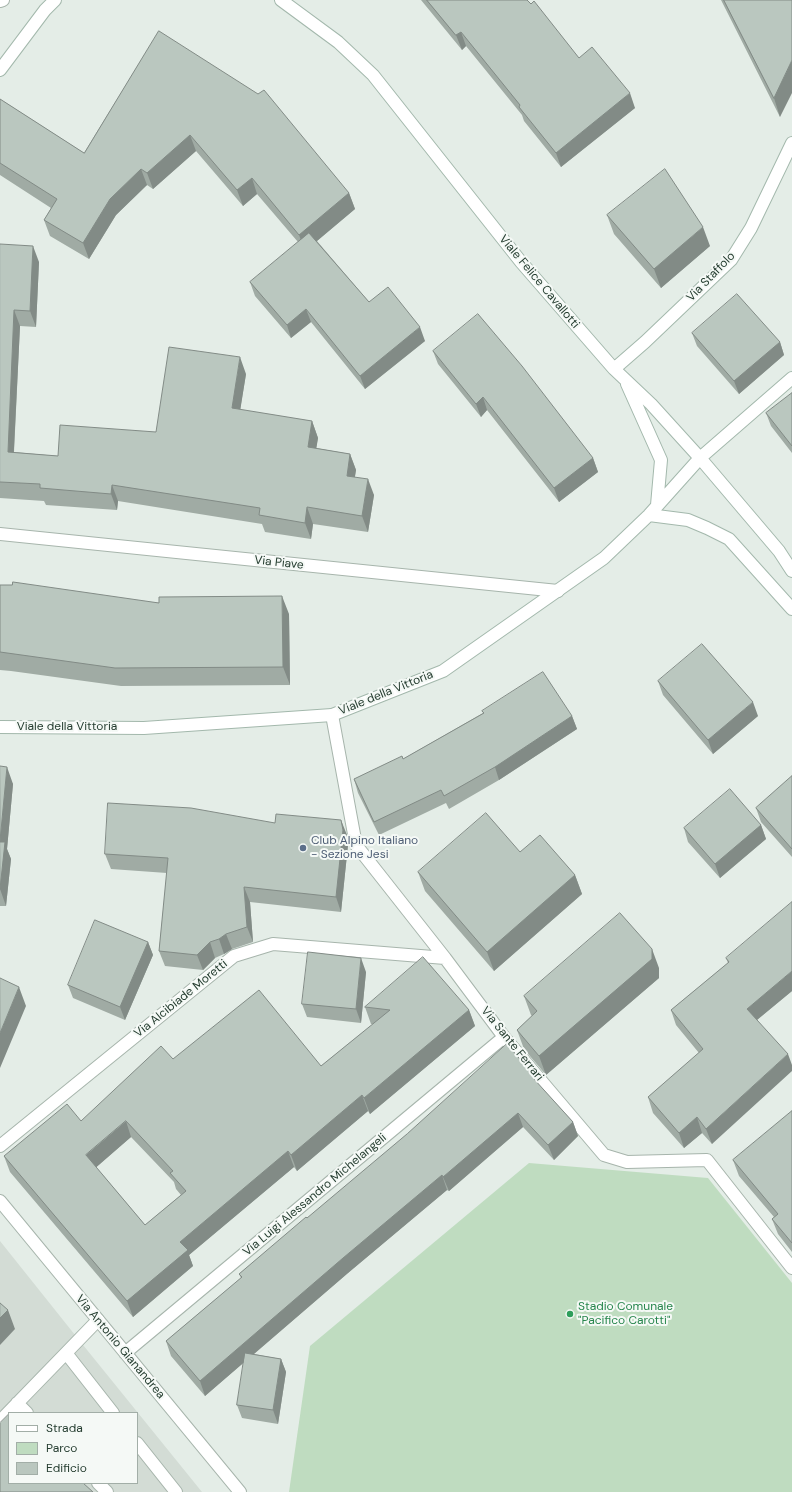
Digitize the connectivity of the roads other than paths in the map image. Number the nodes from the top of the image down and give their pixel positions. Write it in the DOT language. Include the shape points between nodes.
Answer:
graph roads {
  1 [pos="55,0"];
  2 [pos="281,0"];
  3 [pos="0,70"];
  4 [pos="792,143"];
  5 [pos="614,369"];
  6 [pos="792,378"];
  7 [pos="626,380"];
  8 [pos="700,458"];
  9 [pos="657,506"];
  10 [pos="649,516"];
  11 [pos="0,534"];
  12 [pos="792,571"];
  13 [pos="558,591"];
  14 [pos="792,609"];
  15 [pos="332,715"];
  16 [pos="0,727"];
  17 [pos="445,958"];
  18 [pos="504,1037"];
  19 [pos="0,1146"];
  20 [pos="0,1201"];
  21 [pos="792,1268"];
  22 [pos="98,1320"];
  23 [pos="66,1353"];
  24 [pos="125,1353"];
  25 [pos="17,1403"];
  26 [pos="8,1412"];
  27 [pos="26,1412"];
  28 [pos="112,1412"];
  29 [pos="8,1413"];
  30 [pos="0,1421"];
  31 [pos="138,1444"];
  32 [pos="99,1484"];
  33 [pos="107,1492"];
  34 [pos="176,1492"];
  35 [pos="240,1492"];
  1 -- 3 [label="street"];
  2 -- 5 [label="street, Viale Felice Cavallotti" via="338,42 373,75 521,262"];
  4 -- 5 [label="street, Via Staffolo" via="751,228 731,260"];
  5 -- 7 [label="street, Viale Felice Cavallotti"];
  6 -- 8 [label="street, Viale della Vittoria"];
  7 -- 8 [label="street, Viale Felice Cavallotti"];
  7 -- 9 [label="street" via="661,460"];
  8 -- 9 [label="street, Viale della Vittoria"];
  8 -- 12 [label="street, Viale Felice Cavallotti" via="779,551"];
  9 -- 10 [label="street, Viale della Vittoria"];
  10 -- 13 [label="street, Viale della Vittoria" via="604,558"];
  10 -- 14 [label="street" via="688,520 729,539"];
  11 -- 13 [label="street, Via Piave"];
  13 -- 15 [label="street, Viale della Vittoria" via="442,671"];
  15 -- 16 [label="street, Viale della Vittoria" via="144,728"];
  15 -- 17 [label="street, Via Sante Ferrari" via="356,845"];
  17 -- 18 [label="street, Via Sante Ferrari"];
  17 -- 19 [label="street, Via Alcibiade Moretti" via="273,944 234,956"];
  18 -- 21 [label="street, Via Sante Ferrari" via="604,1154 627,1162 707,1160"];
  18 -- 24 [label="street, Via Luigi Alessandro Michelangeli"];
  20 -- 22 [label="street, Via Antonio Gianandrea"];
  22 -- 23 [label="street"];
  22 -- 24 [label="street, Via Antonio Gianandrea"];
  23 -- 25 [label="street"];
  23 -- 28 [label="street"];
  24 -- 35 [label="street, Via Antonio Gianandrea"];
  25 -- 26 [label="street"];
  25 -- 27 [label="street"];
  29 -- 30 [label="street"];
  31 -- 34 [label="street"];
  32 -- 33 [label="street"];
}
